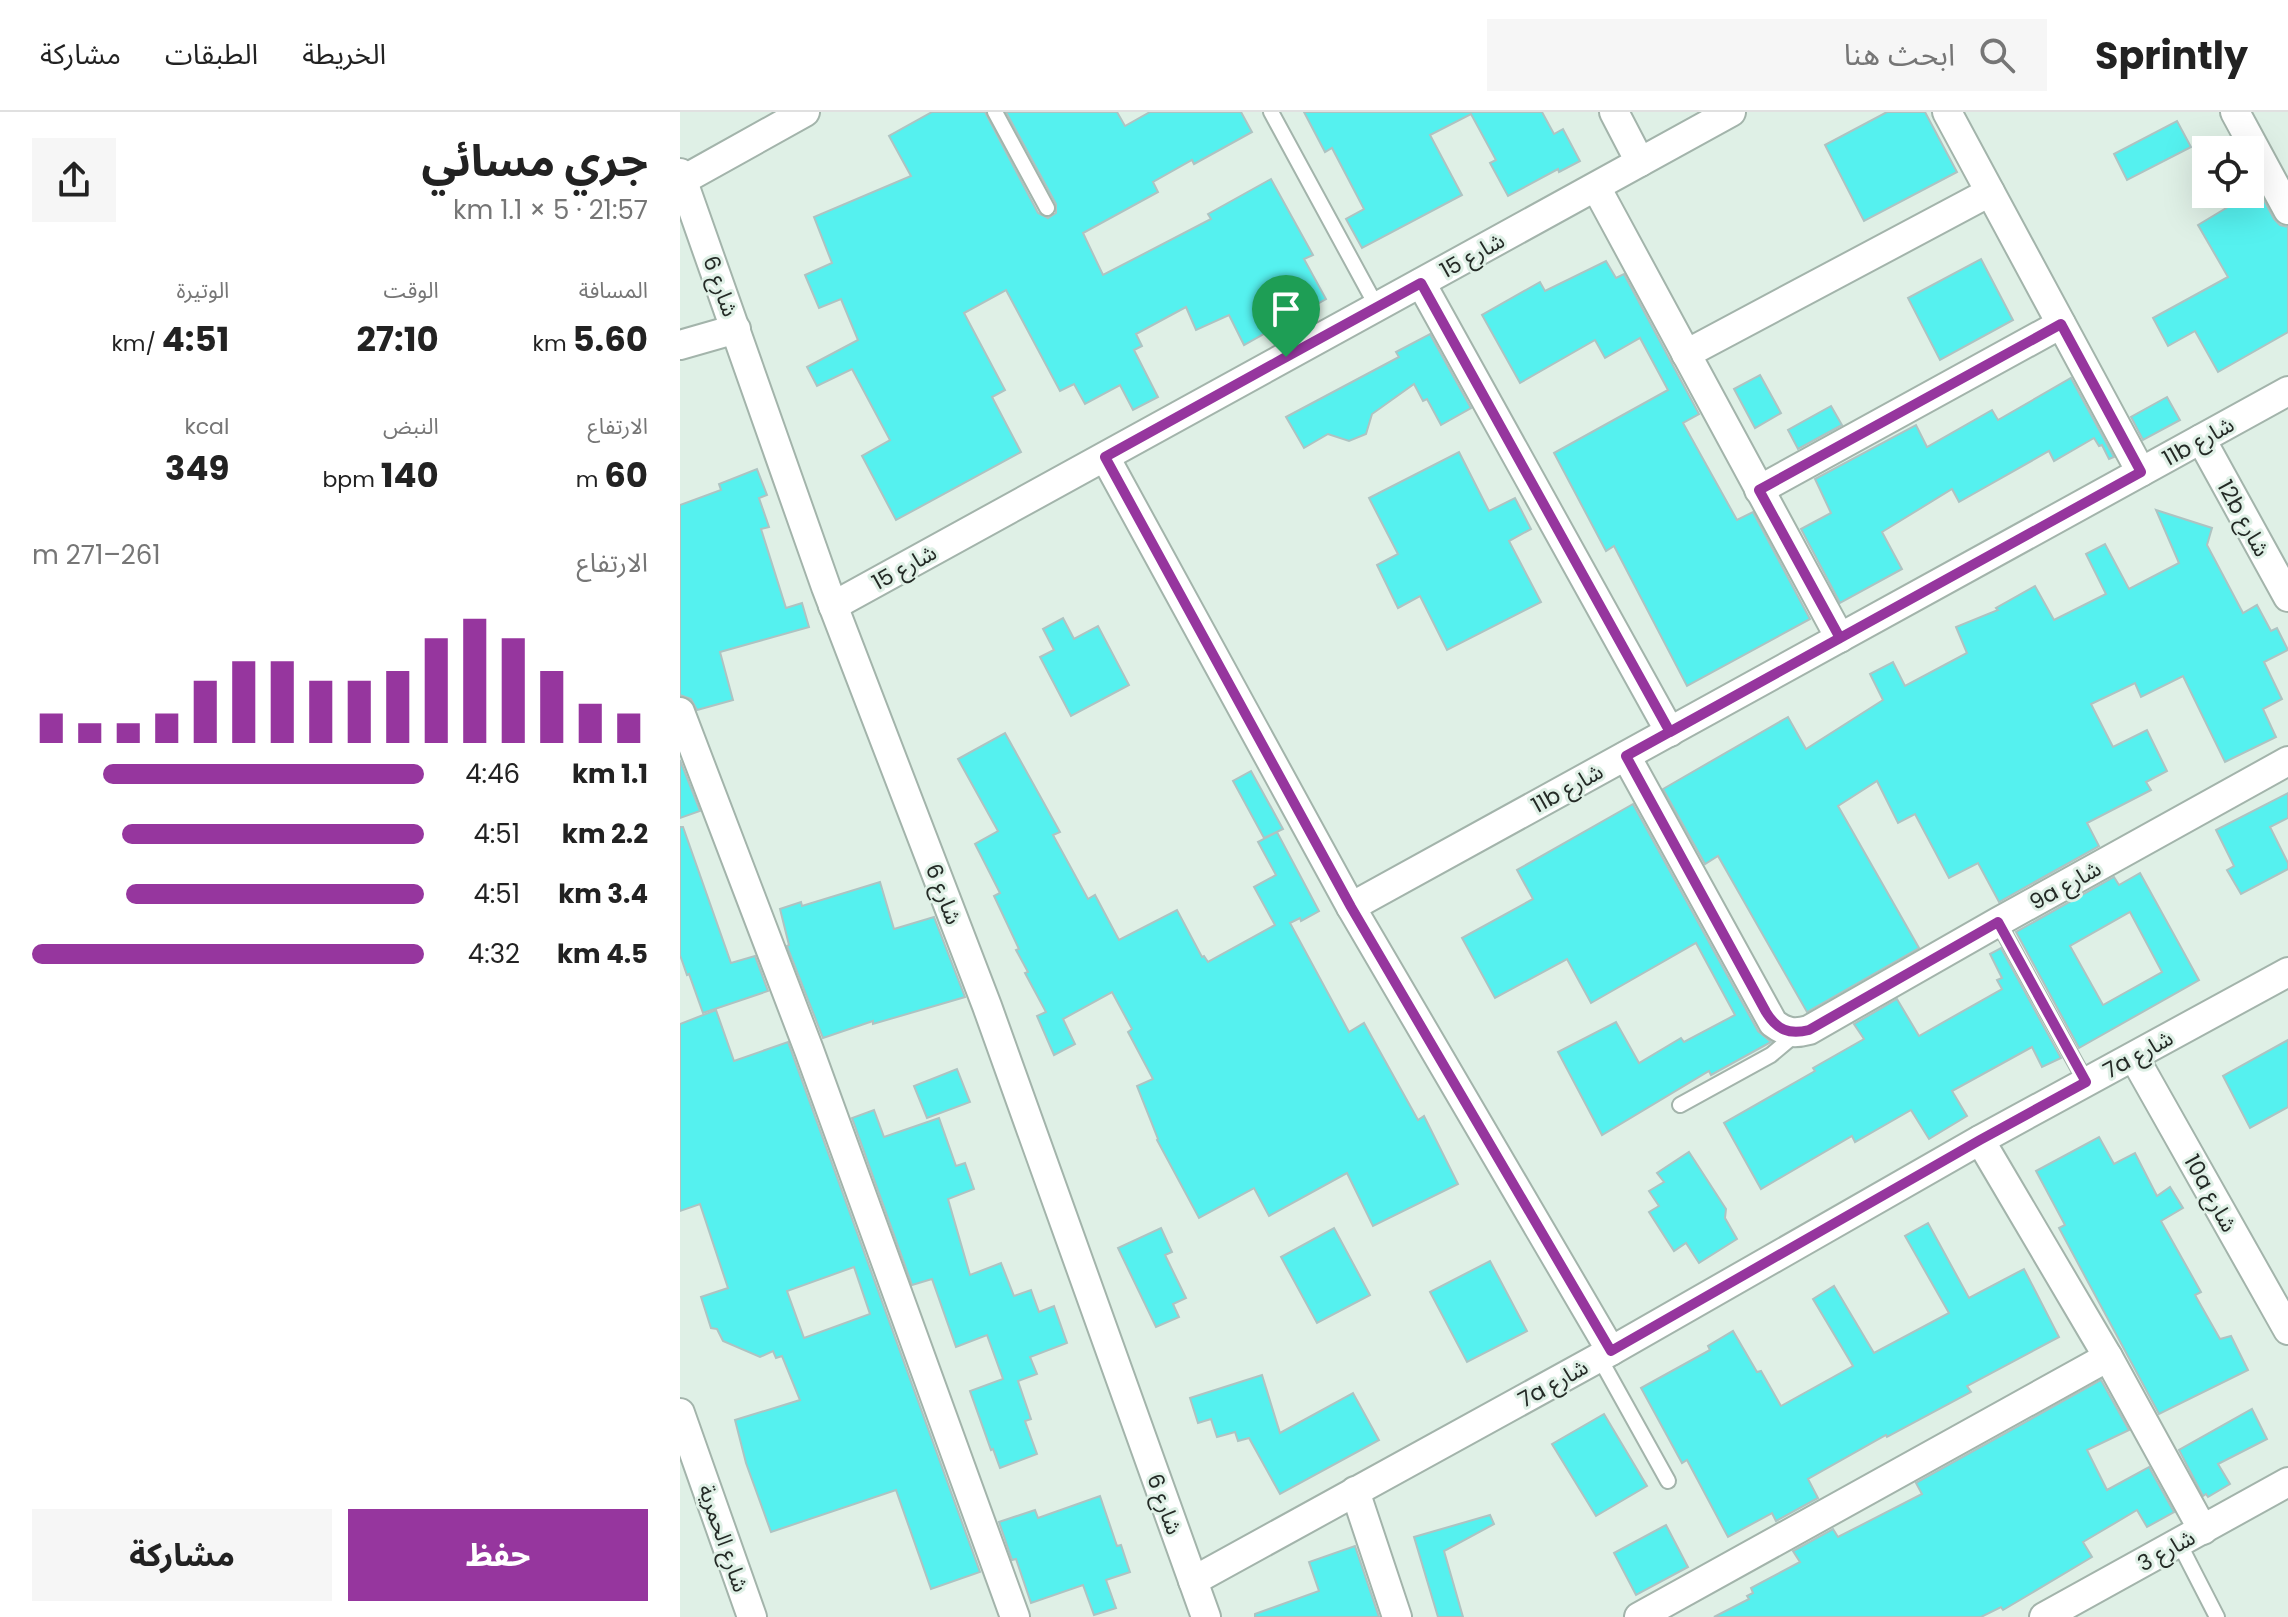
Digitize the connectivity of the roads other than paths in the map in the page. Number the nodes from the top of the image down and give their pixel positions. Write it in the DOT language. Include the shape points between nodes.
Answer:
graph roads {
  1 [pos="805,112"];
  2 [pos="995,112"];
  3 [pos="1271,112"];
  4 [pos="1614,112"];
  5 [pos="1731,112"];
  6 [pos="1947,112"];
  7 [pos="2235,112"];
  8 [pos="1640,162"];
  9 [pos="681,176"];
  10 [pos="1596,187"];
  11 [pos="1990,192"];
  12 [pos="1047,208"];
  13 [pos="2288,210"];
  14 [pos="1421,283"];
  15 [pos="1377,307"];
  16 [pos="2061,324"];
  17 [pos="736,329"];
  18 [pos="680,345"];
  19 [pos="1686,354"];
  20 [pos="2288,391"];
  21 [pos="2201,439"];
  22 [pos="1105,457"];
  23 [pos="2141,472"];
  24 [pos="1759,490"];
  25 [pos="2288,597"];
  26 [pos="833,606"];
  27 [pos="1840,638"];
  28 [pos="680,712"];
  29 [pos="1670,732"];
  30 [pos="1626,756"];
  31 [pos="2288,761"];
  32 [pos="1351,907"];
  33 [pos="1998,922"];
  34 [pos="2288,972"];
  35 [pos="1796,1033"];
  36 [pos="2134,1057"];
  37 [pos="2086,1082"];
  38 [pos="1680,1105"];
  39 [pos="1980,1140"];
  40 [pos="2288,1330"];
  41 [pos="1605,1354"];
  42 [pos="2108,1357"];
  43 [pos="680,1413"];
  44 [pos="1668,1481"];
  45 [pos="2288,1482"];
  46 [pos="1355,1491"];
  47 [pos="2191,1536"];
  48 [pos="1193,1581"];
  49 [pos="752,1617"];
  50 [pos="1015,1617"];
  51 [pos="1206,1617"];
  52 [pos="1397,1617"];
  53 [pos="1639,1617"];
  54 [pos="2044,1617"];
  55 [pos="2217,1617"];
  1 -- 9 [label="street"];
  2 -- 12 [label="lane"];
  3 -- 15 [label="lane"];
  4 -- 8 [label="street"];
  5 -- 8 [label="street, شارع 15"];
  6 -- 11 [label="street"];
  7 -- 13 [label="street"];
  8 -- 10 [label="street, شارع 15"];
  9 -- 17 [label="street, شارع 6"];
  10 -- 14 [label="street, شارع 15"];
  10 -- 19 [label="street"];
  11 -- 16 [label="street"];
  11 -- 19 [label="street"];
  14 -- 15 [label="street, شارع 15"];
  14 -- 29 [label="street"];
  15 -- 22 [label="street, شارع 15"];
  16 -- 23 [label="street"];
  16 -- 24 [label="street"];
  17 -- 18 [label="street"];
  17 -- 26 [label="street, شارع 6"];
  19 -- 24 [label="street"];
  20 -- 21 [label="street, 11b شارع"];
  21 -- 23 [label="street, 11b شارع"];
  21 -- 25 [label="street, 12b شارع"];
  22 -- 26 [label="street, شارع 15"];
  22 -- 32 [label="street"];
  23 -- 27 [label="street, 11b شارع"];
  24 -- 27 [label="street"];
  26 -- 48 [label="street, شارع 6" via="987,1006"];
  27 -- 29 [label="street, 11b شارع"];
  28 -- 50 [label="street"];
  29 -- 30 [label="street, 11b شارع"];
  30 -- 32 [label="street, 11b شارع"];
  30 -- 35 [label="street" via="1773,1023"];
  31 -- 33 [label="street, 9a شارع"];
  32 -- 41 [label="street"];
  33 -- 35 [label="street, 9a شارع"];
  33 -- 37 [label="lane"];
  34 -- 36 [label="street, 7a شارع"];
  35 -- 38 [label="lane" via="1771,1055"];
  36 -- 37 [label="street, 7a شارع"];
  36 -- 40 [label="street, 10a شارع"];
  37 -- 39 [label="street, 7a شارع"];
  39 -- 41 [label="street, 7a شارع"];
  39 -- 42 [label="street"];
  41 -- 44 [label="lane"];
  41 -- 46 [label="street, 7a شارع"];
  42 -- 47 [label="street"];
  42 -- 53 [label="street"];
  43 -- 49 [label="street, شارع الحمرية"];
  45 -- 47 [label="street, شارع 3"];
  46 -- 48 [label="street, 7a شارع"];
  46 -- 52 [label="street"];
  47 -- 54 [label="street, شارع 3"];
  47 -- 55 [label="lane"];
  48 -- 51 [label="street, شارع 6"];
}
